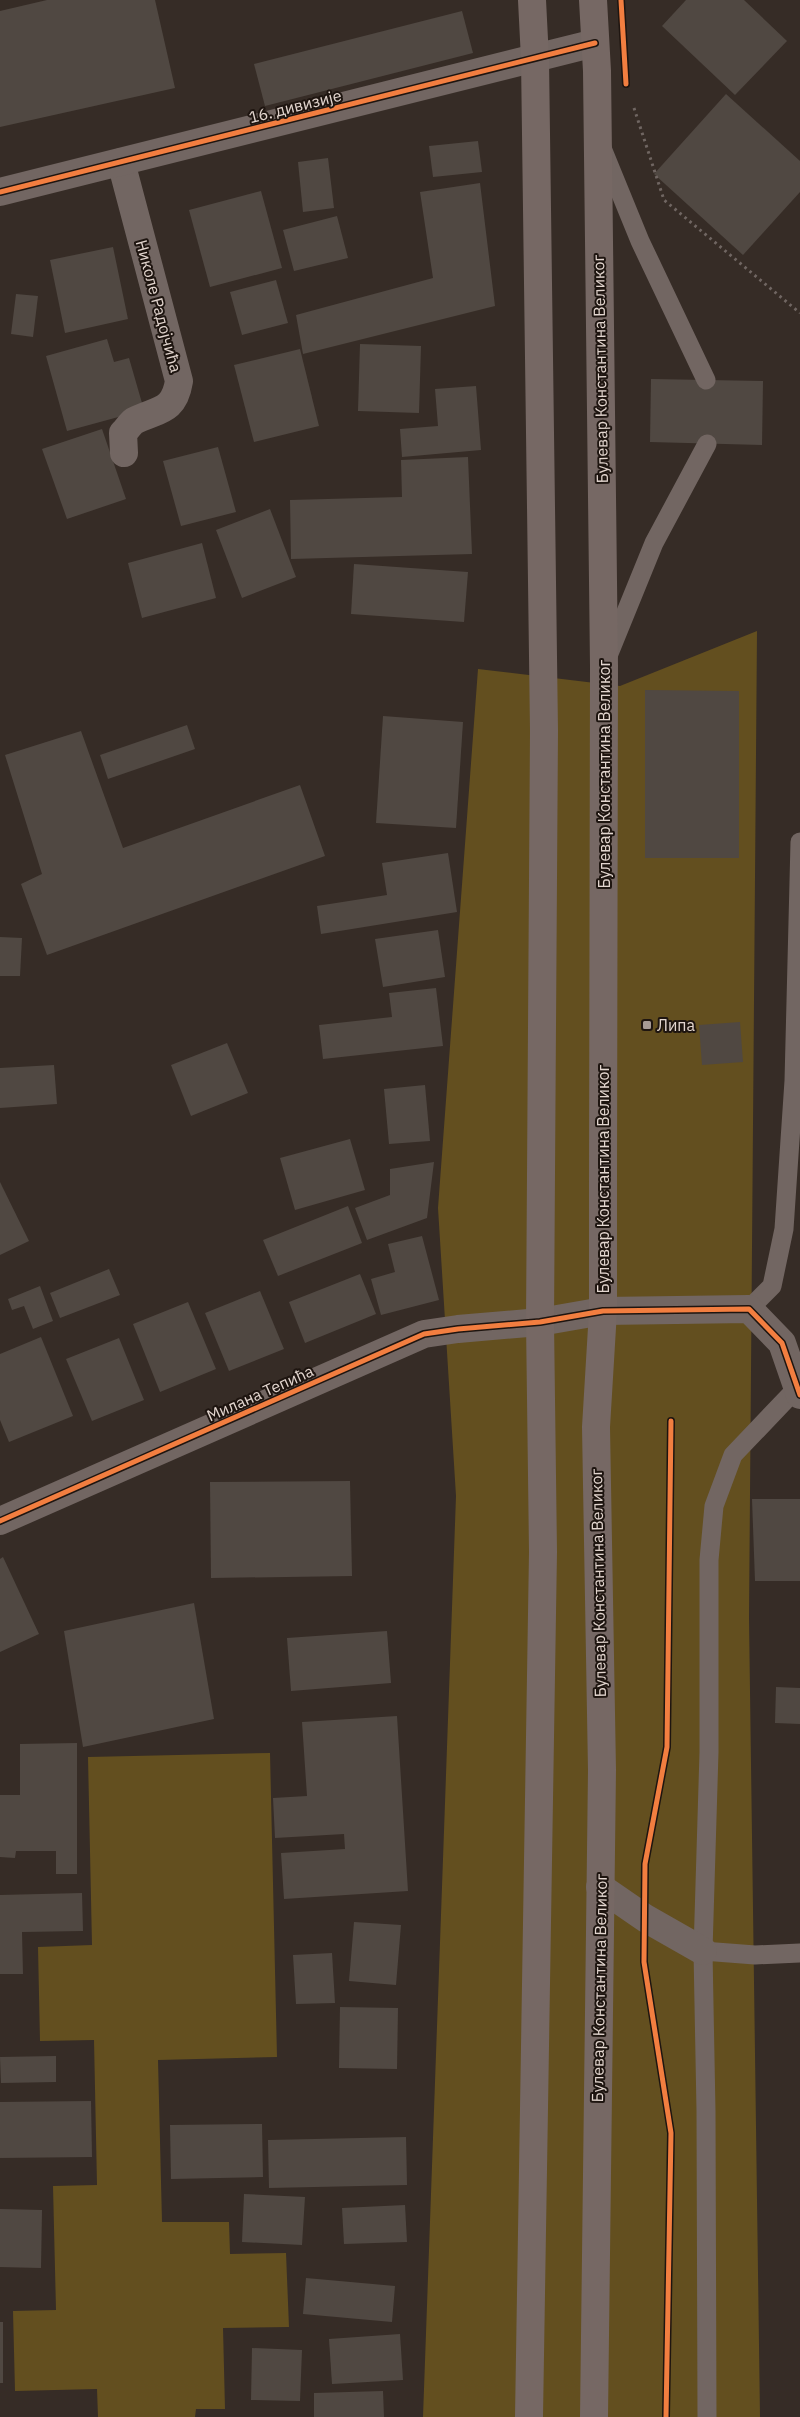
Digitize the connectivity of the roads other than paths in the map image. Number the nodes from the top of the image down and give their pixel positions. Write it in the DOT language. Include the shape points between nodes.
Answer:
graph roads {
  1 [pos="532,0"];
  2 [pos="592,0"];
  3 [pos="595,42"];
  4 [pos="535,59"];
  5 [pos="598,138"];
  6 [pos="121,162"];
  7 [pos="0,192"];
  8 [pos="706,380"];
  9 [pos="707,444"];
  10 [pos="124,453"];
  11 [pos="604,666"];
  12 [pos="800,842"];
  13 [pos="750,1309"];
  14 [pos="603,1311"];
  15 [pos="540,1322"];
  16 [pos="798,1392"];
  17 [pos="0,1521"];
  18 [pos="600,1887"];
  19 [pos="703,1951"];
  20 [pos="800,1953"];
  21 [pos="529,2417"];
  22 [pos="594,2417"];
  23 [pos="707,2417"];
  1 -- 4 [label="main road"];
  2 -- 3 [label="main road, Булевар Константина Великог"];
  3 -- 4 [label="street, 16. дивизије"];
  3 -- 5 [label="main road, Булевар Константина Великог"];
  4 -- 6 [label="street, 16. дивизије"];
  4 -- 15 [label="main road" via="544,731"];
  5 -- 8 [label="lane" via="640,241"];
  5 -- 11 [label="main road, Булевар Константина Великог"];
  6 -- 7 [label="street, 16. дивизије"];
  6 -- 10 [label="street, Николе Радојчића" via="178,381 177,393 171,402 160,412 133,422 123,433"];
  9 -- 11 [label="lane" via="654,543"];
  11 -- 14 [label="main road, Булевар Константина Великог"];
  12 -- 13 [label="lane" via="794,1081 784,1229 772,1286"];
  13 -- 14 [label="street, Милана Тепића"];
  13 -- 16 [label="street" via="782,1343"];
  14 -- 15 [label="street, Милана Тепића"];
  14 -- 18 [label="main road, Булевар Константина Великог" via="596,1427 602,1770"];
  15 -- 17 [label="street, Милана Тепића" via="424,1334"];
  15 -- 21 [label="main road" via="543,1552"];
  16 -- 19 [label="lane" via="733,1455 714,1506 709,1560 710,1752"];
  18 -- 19 [label="street" via="645,1918"];
  18 -- 22 [label="main road, Булевар Константина Великог"];
  19 -- 20 [label="lane" via="755,1955"];
  19 -- 23 [label="lane"];
}
